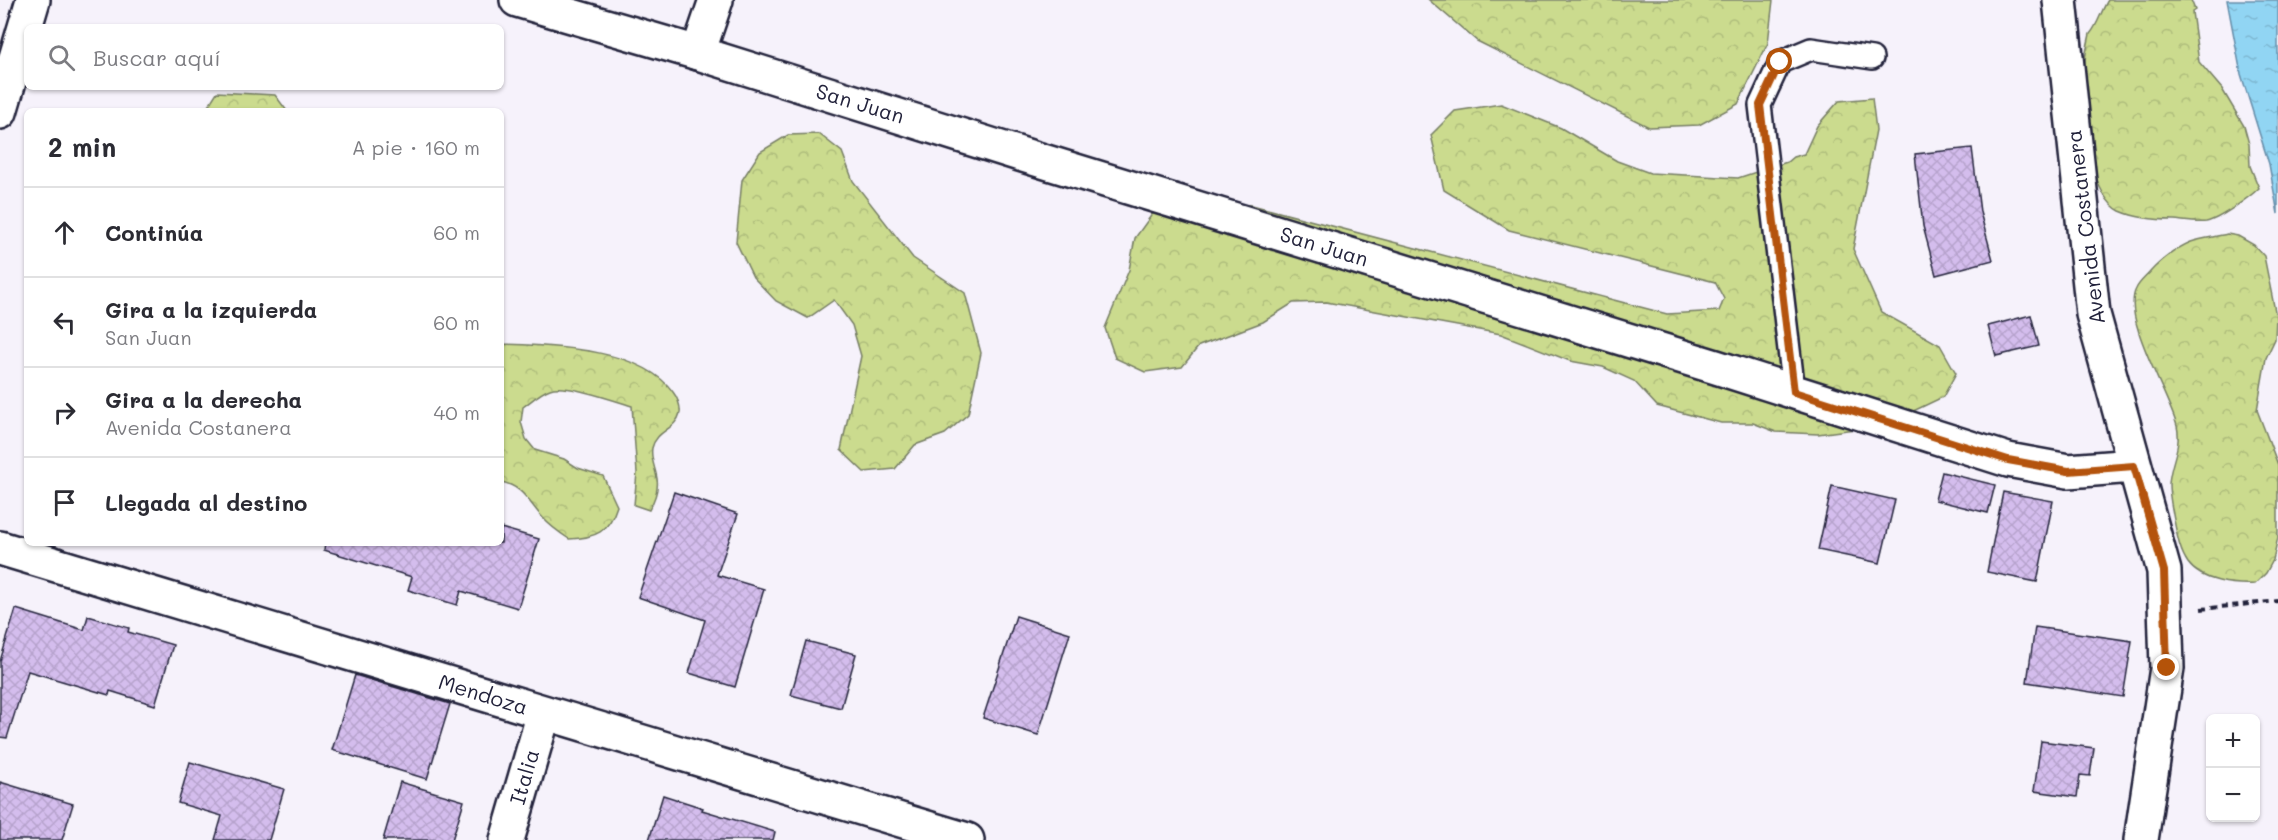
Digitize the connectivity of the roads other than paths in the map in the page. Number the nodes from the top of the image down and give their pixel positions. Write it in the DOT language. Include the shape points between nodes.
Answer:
graph roads {
  1 [pos="33,0"];
  2 [pos="517,0"];
  3 [pos="716,0"];
  4 [pos="2060,0"];
  5 [pos="26,24"];
  6 [pos="24,31"];
  7 [pos="698,53"];
  8 [pos="1872,58"];
  9 [pos="0,112"];
  10 [pos="1794,392"];
  11 [pos="2134,466"];
  12 [pos="0,548"];
  13 [pos="544,713"];
  14 [pos="507,840"];
  15 [pos="967,840"];
  16 [pos="2141,840"];
  1 -- 5 [label="street"];
  2 -- 7 [label="street, San Juan"];
  3 -- 7 [label="street"];
  4 -- 11 [label="street, Avenida Costanera" via="2093,314"];
  6 -- 9 [label="street"];
  7 -- 10 [label="street, San Juan"];
  8 -- 10 [label="lane" via="1811,49 1780,62 1760,105"];
  10 -- 11 [label="street, San Juan" via="2008,460 2068,471"];
  11 -- 16 [label="street, Avenida Costanera" via="2164,571 2167,668"];
  12 -- 13 [label="street, Mendoza"];
  13 -- 14 [label="street, Italia"];
  13 -- 15 [label="street, Mendoza"];
}
